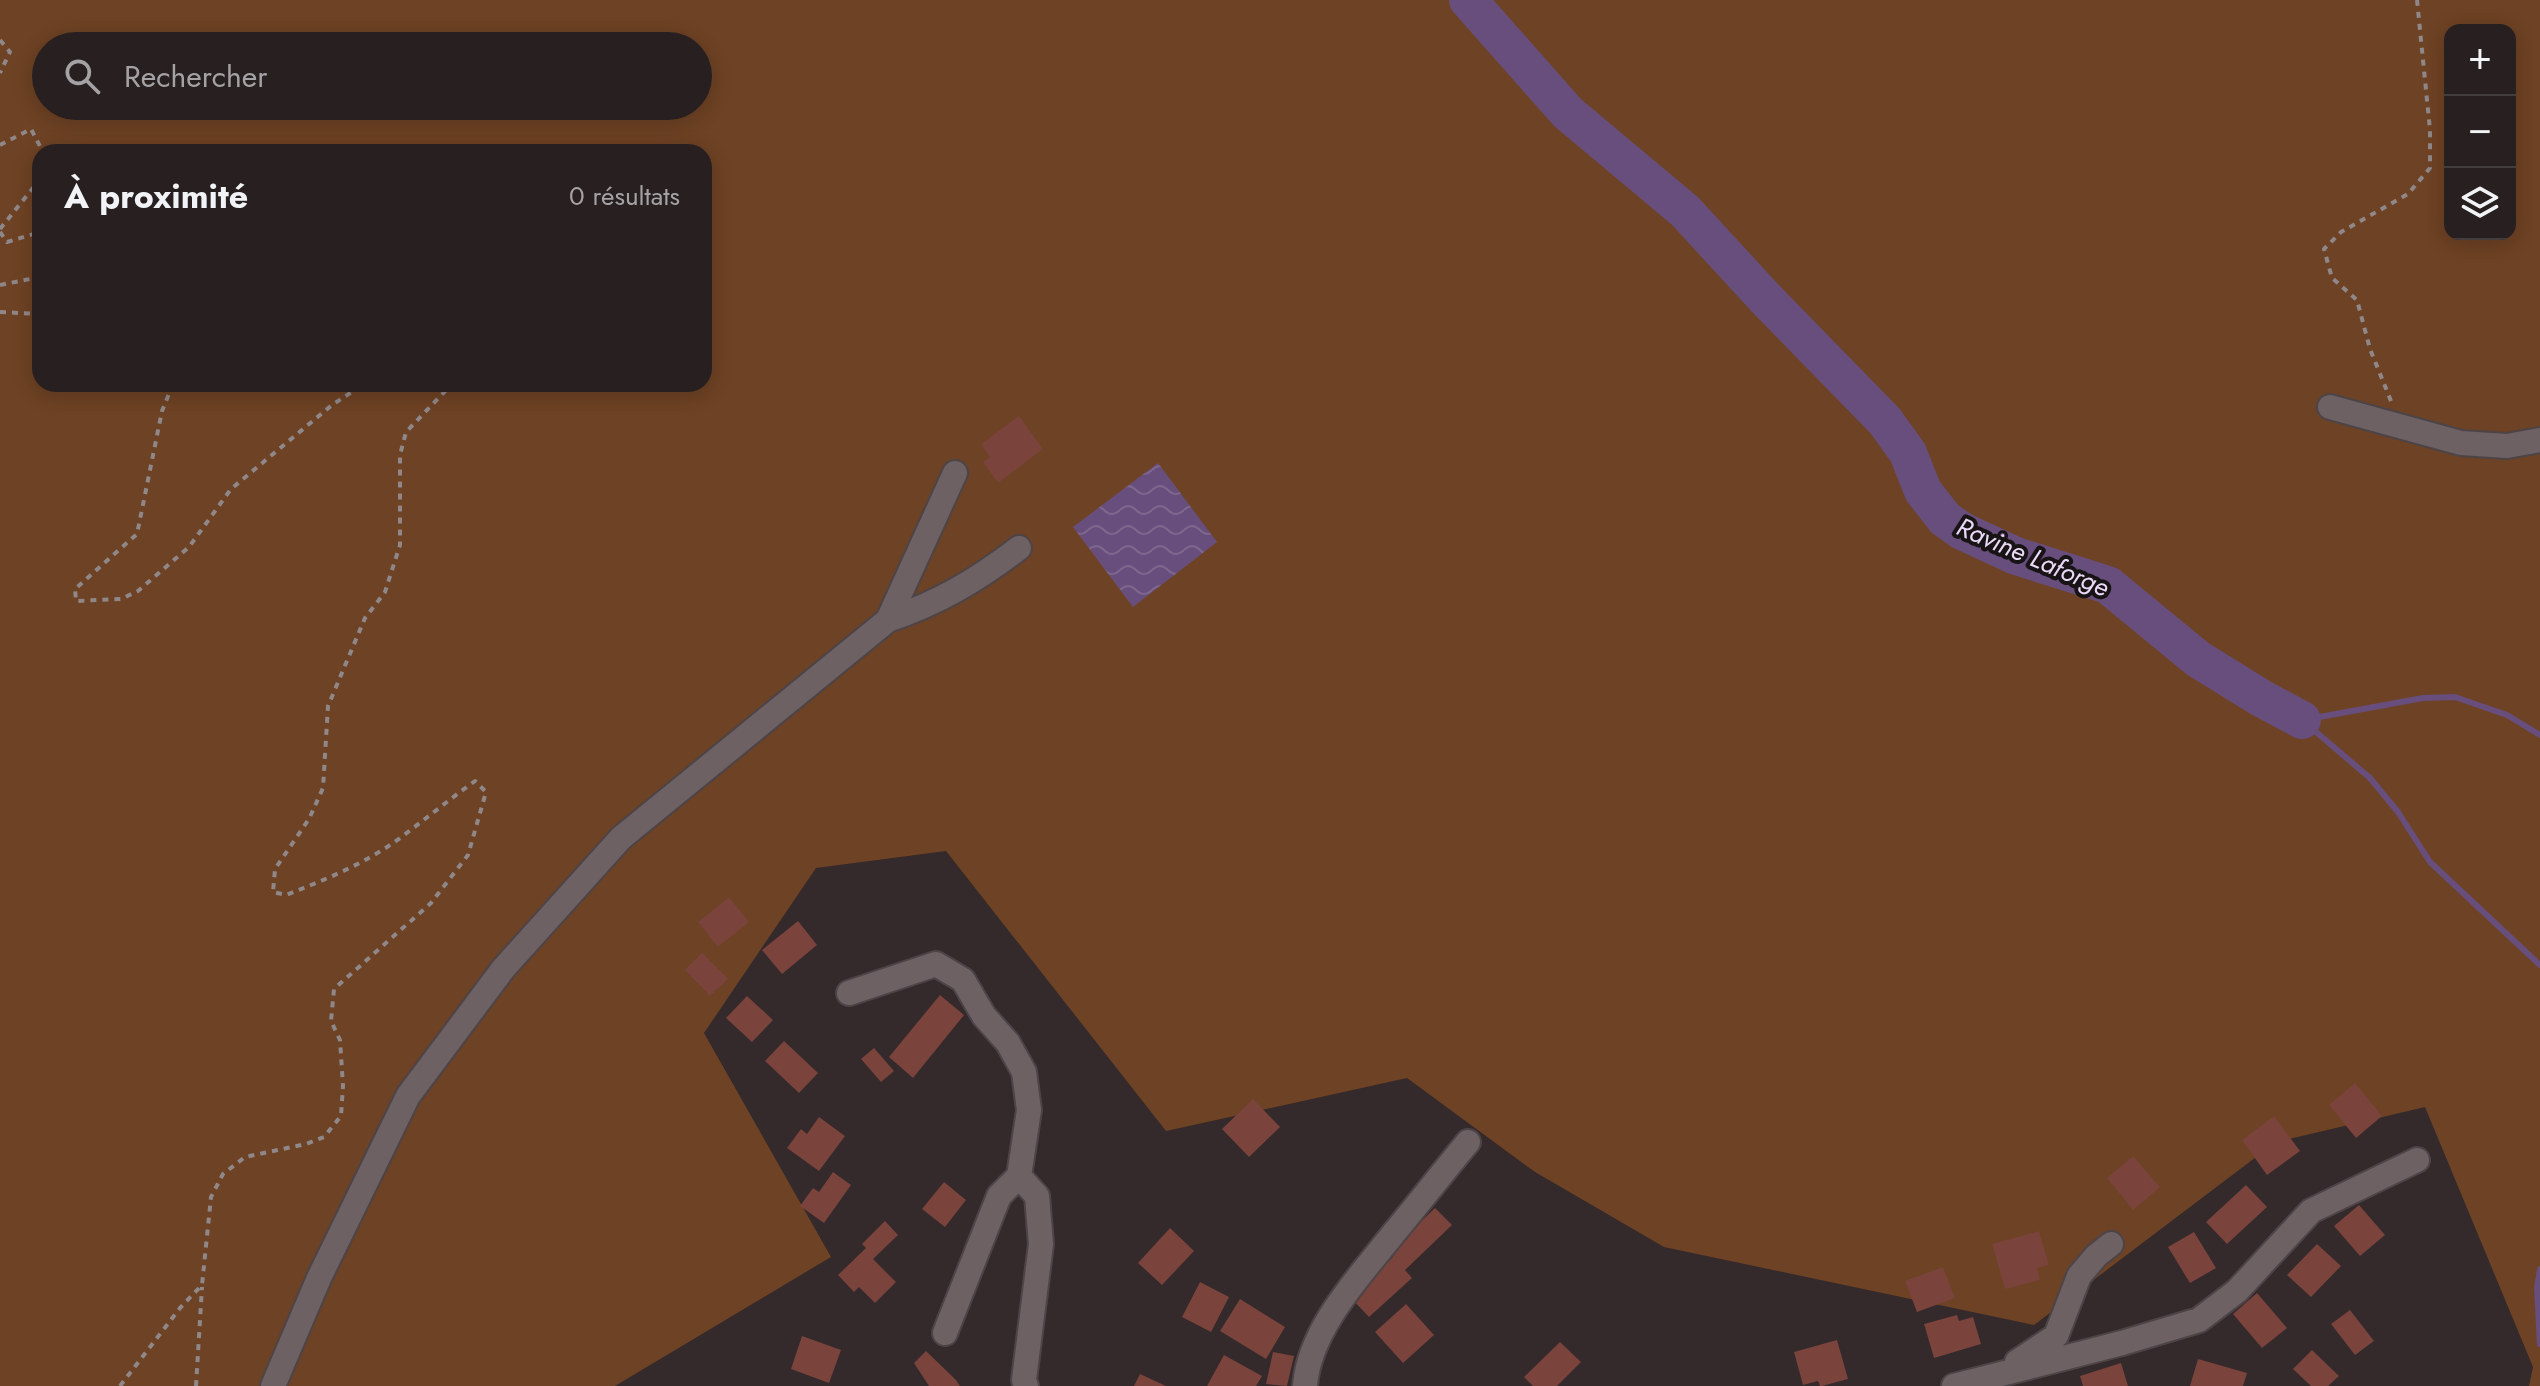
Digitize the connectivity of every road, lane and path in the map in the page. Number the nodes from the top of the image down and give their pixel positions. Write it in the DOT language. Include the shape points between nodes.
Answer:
graph roads {
  1 [pos="2417,0"];
  2 [pos="0,40"];
  3 [pos="0,73"];
  4 [pos="39,144"];
  5 [pos="0,145"];
  6 [pos="32,189"];
  7 [pos="0,231"];
  8 [pos="32,234"];
  9 [pos="32,279"];
  10 [pos="0,285"];
  11 [pos="0,312"];
  12 [pos="32,314"];
  13 [pos="170,392"];
  14 [pos="352,392"];
  15 [pos="444,392"];
  16 [pos="2330,407"];
  17 [pos="2414,431"];
  18 [pos="2540,440"];
  19 [pos="955,473"];
  20 [pos="1019,548"];
  21 [pos="888,620"];
  22 [pos="849,993"];
  23 [pos="1468,1142"];
  24 [pos="2417,1160"];
  25 [pos="1019,1176"];
  26 [pos="2111,1244"];
  27 [pos="202,1285"];
  28 [pos="945,1333"];
  29 [pos="1999,1374"];
  30 [pos="120,1386"];
  31 [pos="196,1386"];
  32 [pos="273,1386"];
  33 [pos="1026,1386"];
  34 [pos="1305,1386"];
  35 [pos="1954,1386"];
  1 -- 17 [label="path" via="2430,168 2408,194 2341,232 2324,249 2332,278 2357,300 2393,407"];
  2 -- 3 [label="path" via="10,52"];
  4 -- 5 [label="path" via="31,129"];
  6 -- 7 [label="path"];
  7 -- 8 [label="path" via="7,242"];
  9 -- 10 [label="path"];
  11 -- 12 [label="path"];
  13 -- 14 [label="path" via="137,534 75,589 76,601 121,599 138,591 189,547 231,489"];
  15 -- 27 [label="path" via="406,432 400,455 400,545 385,592 365,618 328,706 323,788 275,869 273,892 286,895 369,858 475,781 486,792 468,855 431,903 334,989 331,1021 340,1040 341,1116 324,1137 245,1157 223,1174 211,1197"];
  16 -- 17 [label="street"];
  17 -- 18 [label="street" via="2461,443 2507,446"];
  19 -- 21 [label="street"];
  20 -- 21 [label="street" via="928,606"];
  21 -- 32 [label="street" via="621,838 503,969 408,1096"];
  22 -- 25 [label="street" via="936,964 963,980 1024,1072 1029,1110"];
  23 -- 34 [label="street" via="1340,1301 1319,1339"];
  24 -- 29 [label="street" via="2311,1211 2237,1291 2199,1320"];
  25 -- 28 [label="street" via="999,1196"];
  25 -- 33 [label="street" via="1037,1196 1041,1244"];
  26 -- 29 [label="street" via="2079,1276 2056,1336"];
  27 -- 30 [label="path"];
  27 -- 31 [label="path"];
  29 -- 35 [label="street"];
}
